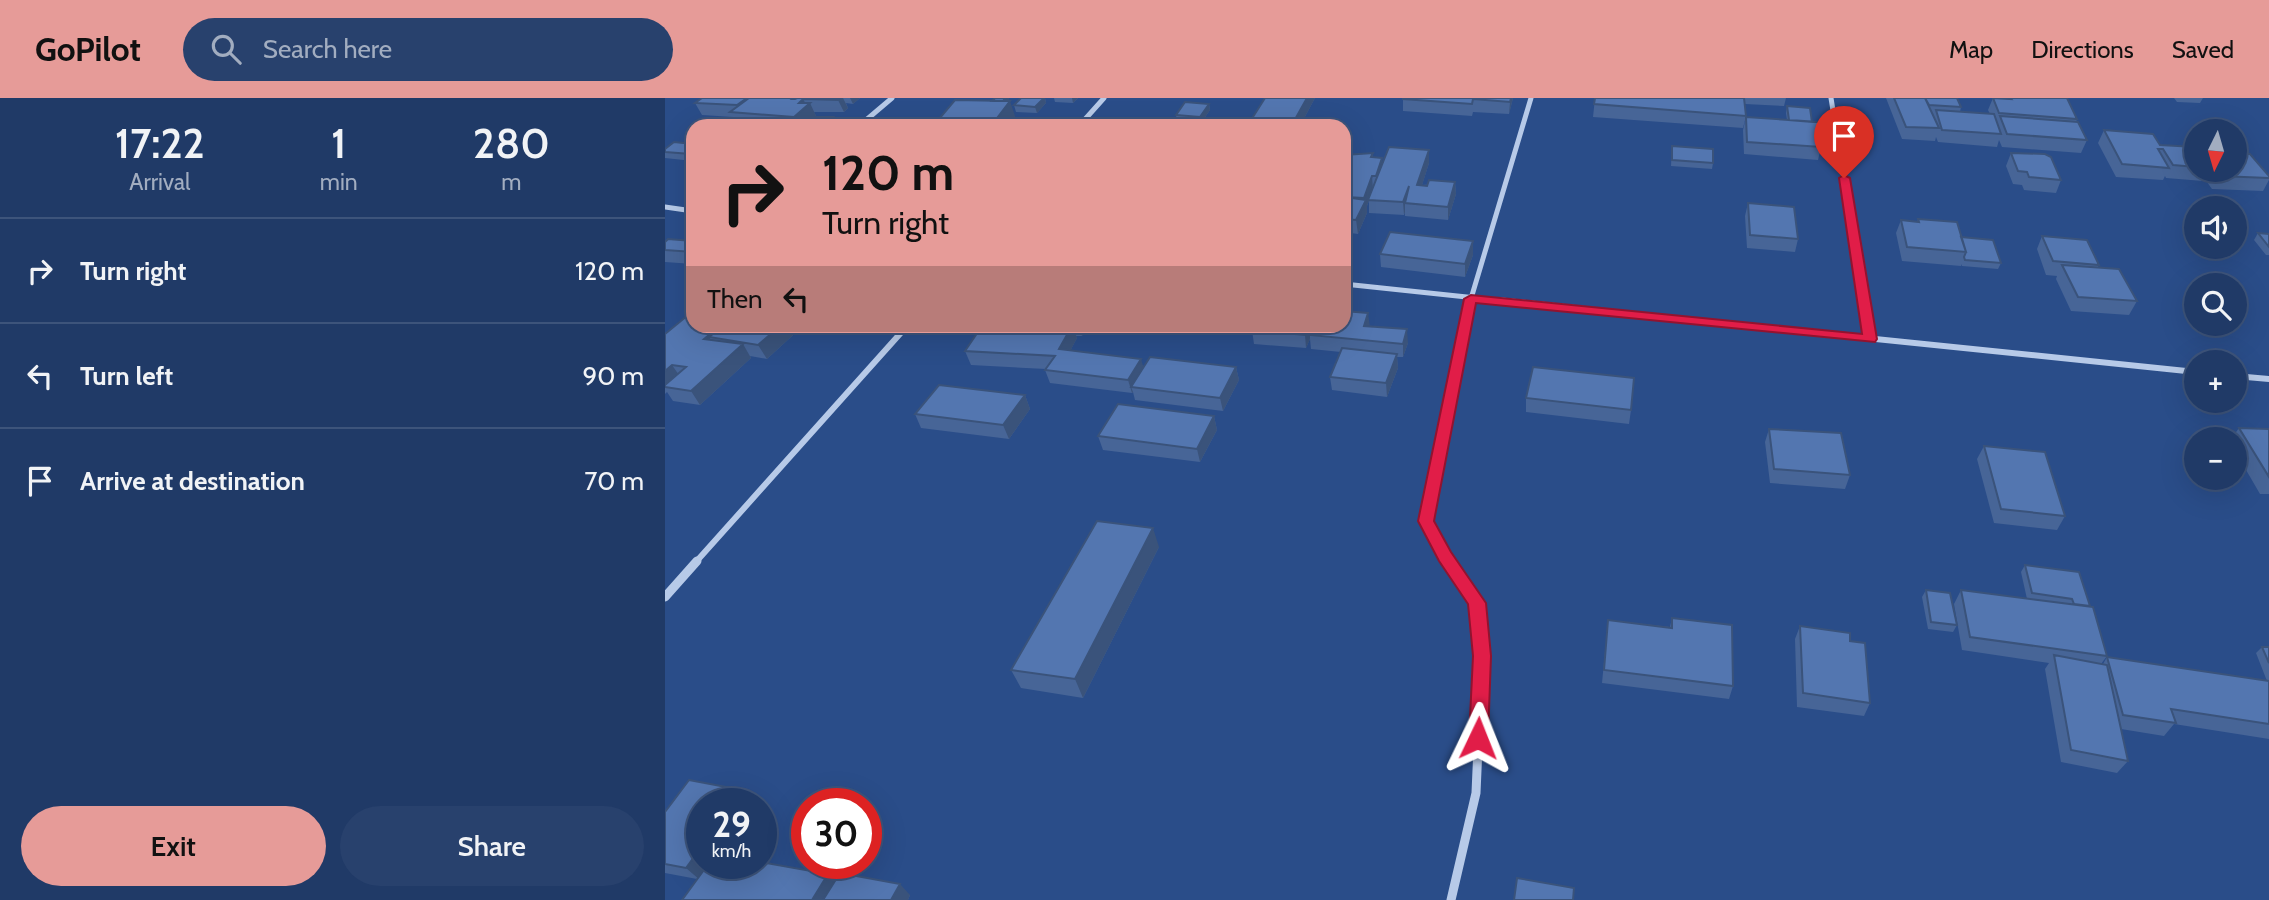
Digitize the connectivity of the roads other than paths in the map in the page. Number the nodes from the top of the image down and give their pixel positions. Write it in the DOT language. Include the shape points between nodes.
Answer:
graph roads {
  1 [pos="892,98"];
  2 [pos="1104,98"];
  3 [pos="1531,98"];
  4 [pos="1831,98"];
  5 [pos="867,119"];
  6 [pos="1085,119"];
  7 [pos="665,208"];
  8 [pos="686,210"];
  9 [pos="1351,285"];
  10 [pos="1471,299"];
  11 [pos="901,333"];
  12 [pos="1870,339"];
  13 [pos="2184,371"];
  14 [pos="2247,377"];
  15 [pos="2269,379"];
  16 [pos="665,597"];
  17 [pos="1451,900"];
  1 -- 5 [label="street"];
  2 -- 6 [label="street"];
  3 -- 10 [label="street"];
  4 -- 12 [label="street"];
  7 -- 8 [label="street"];
  9 -- 10 [label="street"];
  10 -- 12 [label="street"];
  10 -- 17 [label="street" via="1426,521 1477,603 1482,656 1476,793"];
  11 -- 16 [label="street"];
  12 -- 13 [label="street"];
  14 -- 15 [label="street"];
}
